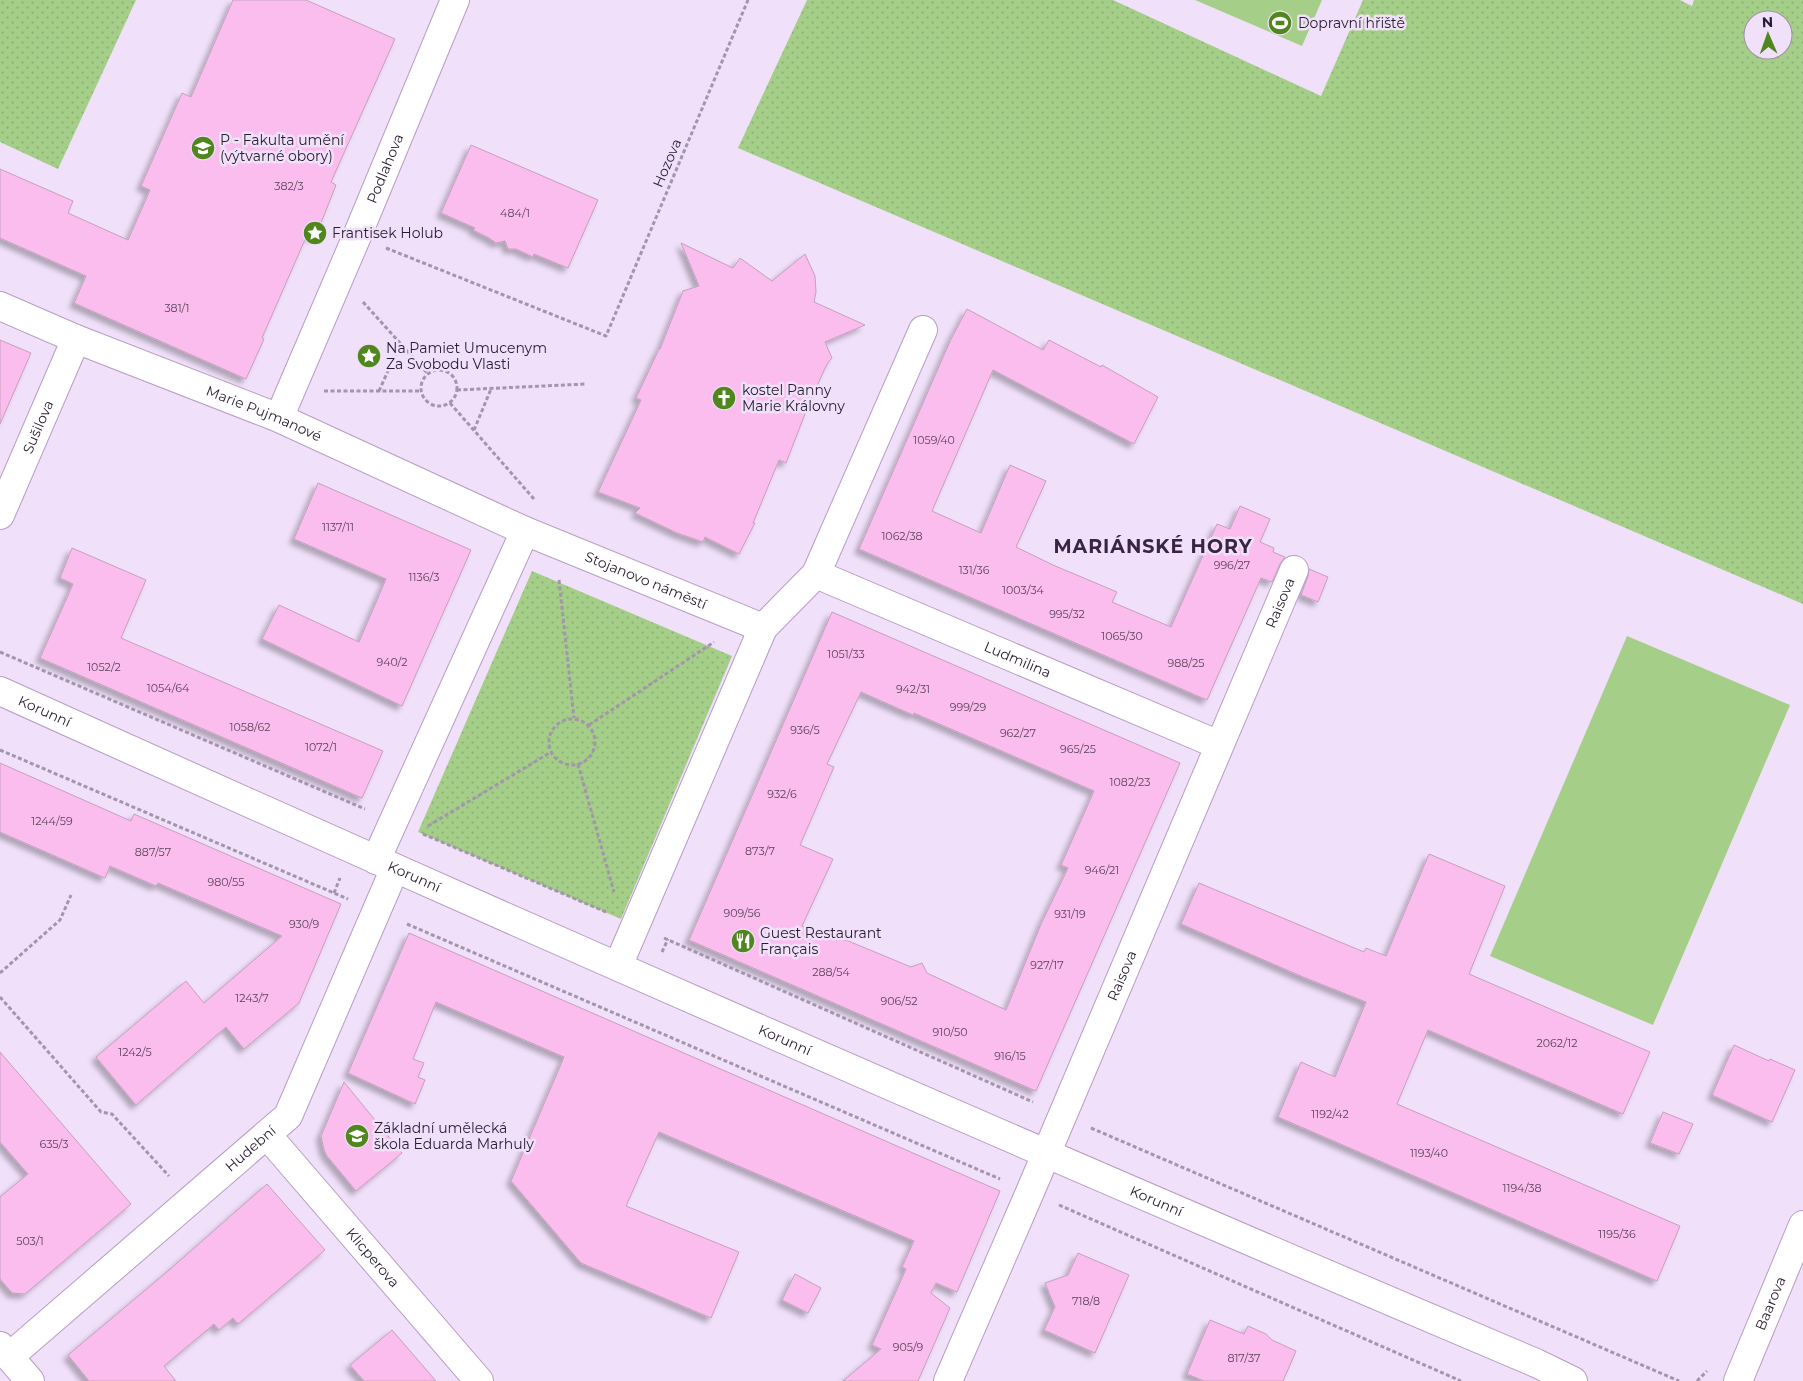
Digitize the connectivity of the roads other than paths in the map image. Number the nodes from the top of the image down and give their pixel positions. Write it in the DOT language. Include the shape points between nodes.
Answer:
graph roads {
  1 [pos="455,0"];
  2 [pos="0,306"];
  3 [pos="923,330"];
  4 [pos="76,339"];
  5 [pos="279,418"];
  6 [pos="0,515"];
  7 [pos="525,531"];
  8 [pos="1294,570"];
  9 [pos="816,574"];
  10 [pos="755,625"];
  11 [pos="0,691"];
  12 [pos="1219,745"];
  13 [pos="386,864"];
  14 [pos="618,966"];
  15 [pos="267,1135"];
  16 [pos="1046,1153"];
  17 [pos="1803,1225"];
  18 [pos="4,1351"];
  19 [pos="30,1381"];
  20 [pos="479,1381"];
  21 [pos="948,1381"];
  22 [pos="1573,1381"];
  23 [pos="1738,1381"];
  1 -- 5 [label="street, Podlahova"];
  2 -- 4 [label="street, Marie Pujmanové"];
  3 -- 9 [label="street"];
  4 -- 5 [label="street, Marie Pujmanové"];
  4 -- 6 [label="street, Sušilova"];
  5 -- 7 [label="street, Marie Pujmanové"];
  7 -- 10 [label="street, Stojanovo náměstí"];
  7 -- 13 [label="street" via="394,822"];
  8 -- 12 [label="street, Raisova"];
  9 -- 10 [label="street"];
  9 -- 12 [label="street, Ludmilina"];
  10 -- 14 [label="street" via="629,922"];
  11 -- 13 [label="street, Korunní"];
  12 -- 16 [label="street, Raisova"];
  13 -- 14 [label="street, Korunní"];
  13 -- 15 [label="street, Hudební" via="376,911 288,1116"];
  14 -- 16 [label="street, Korunní"];
  15 -- 18 [label="street, Hudební"];
  15 -- 20 [label="street, Klicperova"];
  16 -- 21 [label="street, Raisova"];
  16 -- 22 [label="street, Korunní"];
  17 -- 23 [label="street, Baarova"];
  18 -- 19 [label="street"];
}
